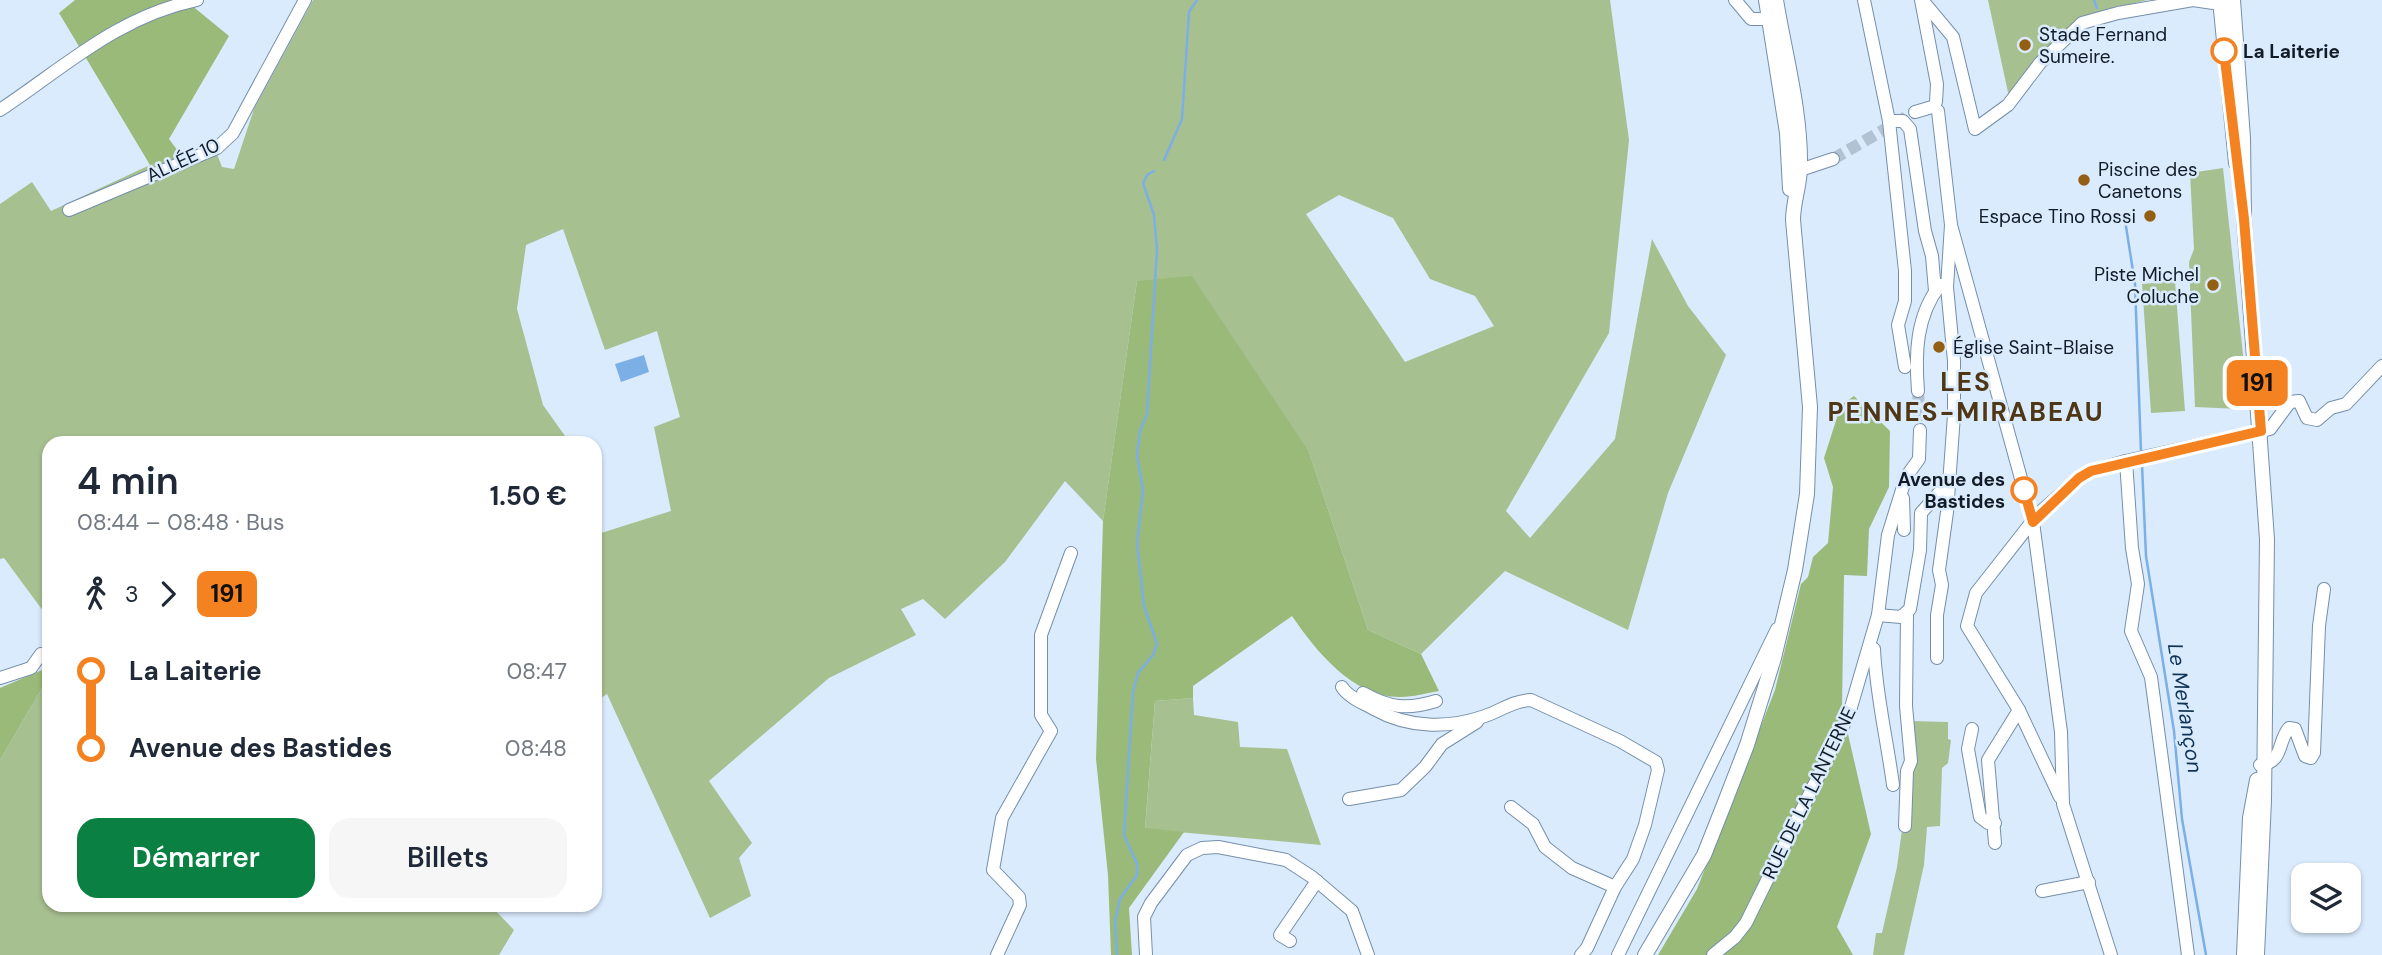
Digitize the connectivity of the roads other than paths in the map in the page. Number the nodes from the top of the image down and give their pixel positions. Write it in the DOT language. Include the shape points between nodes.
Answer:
graph roads {
  1 [pos="197,0"];
  2 [pos="305,0"];
  3 [pos="1864,0"];
  4 [pos="1921,0"];
  5 [pos="2193,0"];
  6 [pos="2225,1"];
  7 [pos="1738,6"];
  8 [pos="1770,7"];
  9 [pos="1936,107"];
  10 [pos="0,110"];
  11 [pos="1915,112"];
  12 [pos="1889,121"];
  13 [pos="1833,159"];
  14 [pos="1795,172"];
  15 [pos="69,210"];
  16 [pos="1951,225"];
  17 [pos="1935,291"];
  18 [pos="2382,366"];
  19 [pos="1905,367"];
  20 [pos="1918,391"];
  21 [pos="1920,430"];
  22 [pos="2261,431"];
  23 [pos="2126,461"];
  24 [pos="1947,484"];
  25 [pos="1902,494"];
  26 [pos="2033,522"];
  27 [pos="1904,530"];
  28 [pos="1071,553"];
  29 [pos="2324,589"];
  30 [pos="1787,606"];
  31 [pos="1907,614"];
  32 [pos="1878,615"];
  33 [pos="1870,647"];
  34 [pos="41,654"];
  35 [pos="1937,658"];
  36 [pos="0,678"];
  37 [pos="1436,701"];
  38 [pos="2019,710"];
  39 [pos="1756,714"];
  40 [pos="1486,716"];
  41 [pos="1732,726"];
  42 [pos="1972,729"];
  43 [pos="2262,761"];
  44 [pos="1893,785"];
  45 [pos="1349,799"];
  46 [pos="2063,804"];
  47 [pos="1511,807"];
  48 [pos="1995,823"];
  49 [pos="1905,826"];
  50 [pos="1995,843"];
  51 [pos="1317,881"];
  52 [pos="2089,882"];
  53 [pos="1615,887"];
  54 [pos="2042,891"];
  55 [pos="1290,941"];
  56 [pos="998,955"];
  57 [pos="1146,955"];
  58 [pos="1368,955"];
  59 [pos="1581,955"];
  60 [pos="1618,955"];
  61 [pos="1645,955"];
  62 [pos="1713,955"];
  63 [pos="2111,955"];
  64 [pos="2188,955"];
  65 [pos="2244,955"];
  66 [pos="2257,955"];
  1 -- 10 [label="street" via="142,15 111,32"];
  2 -- 15 [label="street, ALLÉE 10" via="225,142"];
  3 -- 12 [label="street"];
  4 -- 5 [label="street" via="1953,37 1975,129 2008,105 2040,63 2082,23"];
  4 -- 9 [label="street" via="1937,84"];
  5 -- 6 [label="street"];
  6 -- 22 [label="main road" via="2243,138 2244,219"];
  7 -- 8 [label="street"];
  8 -- 14 [label="main road"];
  8 -- 14 [label="main road" via="1781,32 1794,97"];
  9 -- 11 [label="street"];
  9 -- 16 [label="street"];
  12 -- 17 [label="street" via="1903,121 1910,129"];
  12 -- 19 [label="street" via="1905,271 1905,301 1898,325"];
  13 -- 14 [label="street"];
  14 -- 30 [label="main road" via="1793,220 1810,407 1807,494"];
  16 -- 17 [label="street" via="1940,286"];
  16 -- 24 [label="street" via="1948,287 1954,415"];
  16 -- 26 [label="street"];
  17 -- 20 [label="street" via="1920,327"];
  18 -- 22 [label="street" via="2346,404 2314,420 2305,415 2301,403 2290,402 2276,425"];
  21 -- 25 [label="street, RUE DE LA LANTERNE" via="1918,464 1908,474"];
  22 -- 23 [label="street"];
  22 -- 43 [label="main road" via="2267,539"];
  23 -- 26 [label="street" via="2079,478"];
  23 -- 64 [label="street" via="2137,584 2131,631 2151,677"];
  24 -- 31 [label="street" via="1921,513 1913,601"];
  24 -- 35 [label="street"];
  25 -- 27 [label="street"];
  25 -- 32 [label="street, RUE DE LA LANTERNE" via="1885,548"];
  26 -- 38 [label="street" via="1976,593 1967,626"];
  26 -- 46 [label="street" via="2061,732"];
  28 -- 56 [label="street" via="1041,635 1041,715 1051,731 998,832 1000,845 993,870 1019,897 1020,905"];
  29 -- 43 [label="street" via="2314,753 2311,758 2305,756 2295,729 2290,728 2277,758"];
  30 -- 39 [label="main road"];
  30 -- 41 [label="street"];
  31 -- 32 [label="street"];
  31 -- 49 [label="street" via="1906,706 1911,761"];
  32 -- 33 [label="street, RUE DE LA LANTERNE"];
  33 -- 44 [label="street" via="1874,649"];
  33 -- 62 [label="street, RUE DE LA LANTERNE" via="1844,726 1746,923"];
  34 -- 36 [label="street" via="31,668"];
  37 -- 40 [label="street" via="1412,709 1342,687 1377,710 1411,724 1435,726"];
  38 -- 46 [label="street"];
  38 -- 48 [label="street" via="1988,760"];
  39 -- 41 [label="street"];
  39 -- 61 [label="main road" via="1704,855"];
  40 -- 45 [label="street" via="1442,744 1401,790"];
  40 -- 53 [label="street" via="1515,701 1531,700 1656,762 1646,825 1633,859"];
  41 -- 60 [label="street"];
  42 -- 48 [label="street" via="1968,749 1980,817 1988,824"];
  43 -- 65 [label="main road" via="2250,818"];
  43 -- 66 [label="main road"];
  46 -- 52 [label="street"];
  47 -- 53 [label="street" via="1533,824 1545,847 1572,868"];
  48 -- 50 [label="street"];
  51 -- 55 [label="street" via="1280,935"];
  51 -- 57 [label="street" via="1286,860 1202,848 1187,855 1151,903 1144,917"];
  51 -- 58 [label="street" via="1352,911"];
  52 -- 54 [label="street"];
  52 -- 63 [label="street"];
  53 -- 59 [label="street"];
}
